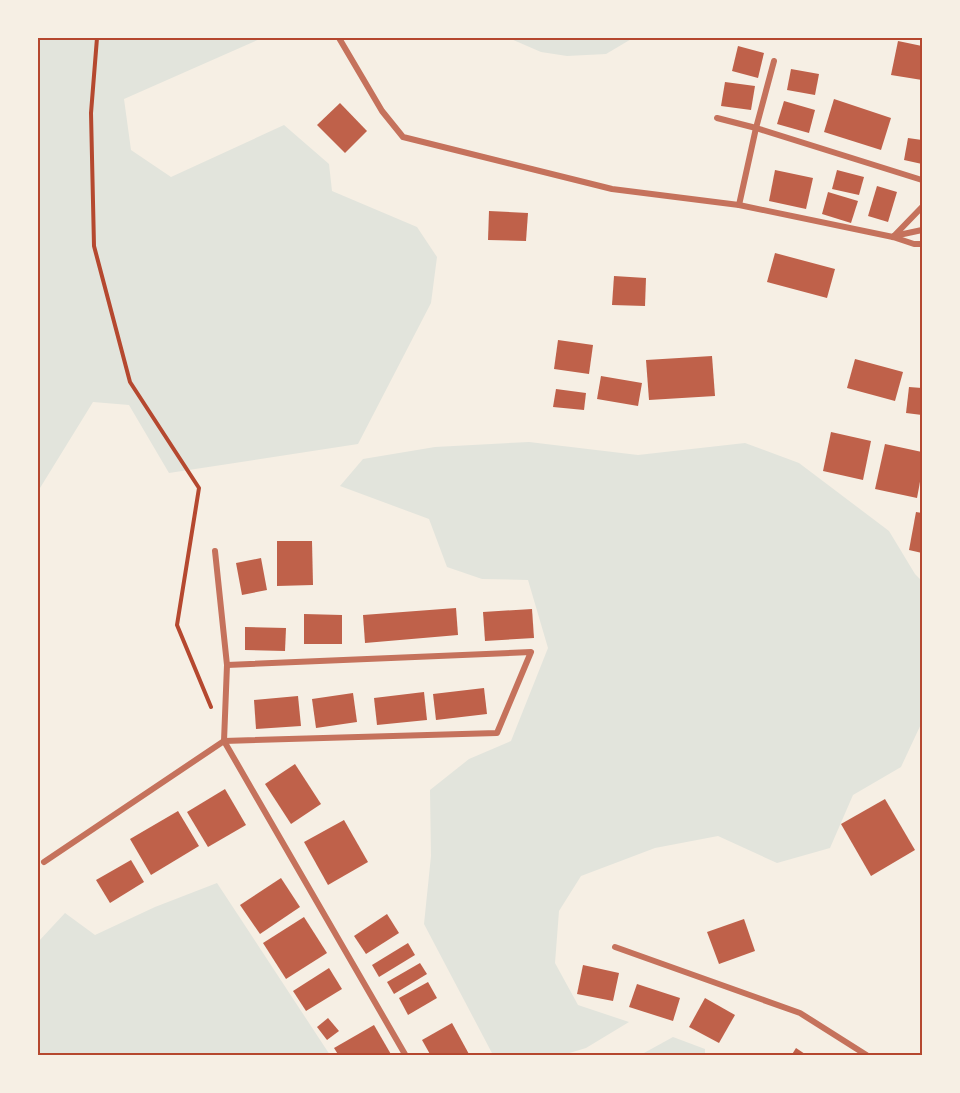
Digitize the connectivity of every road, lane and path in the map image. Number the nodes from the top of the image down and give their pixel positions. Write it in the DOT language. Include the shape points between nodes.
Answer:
graph roads {
  1 [pos="97,38"];
  2 [pos="339,38"];
  3 [pos="774,61"];
  4 [pos="717,118"];
  5 [pos="756,128"];
  6 [pos="922,180"];
  7 [pos="739,205"];
  8 [pos="922,207"];
  9 [pos="922,230"];
  10 [pos="893,237"];
  11 [pos="922,244"];
  12 [pos="215,551"];
  13 [pos="227,665"];
  14 [pos="211,710"];
  15 [pos="224,741"];
  16 [pos="44,862"];
  17 [pos="615,947"];
  18 [pos="406,1056"];
  19 [pos="868,1056"];
  1 -- 14 [label="path" via="91,113 94,246 130,382 199,488 177,624"];
  2 -- 7 [label="street" via="382,111 403,137 612,189"];
  3 -- 5 [label="street"];
  4 -- 5 [label="street"];
  5 -- 6 [label="street"];
  5 -- 7 [label="street"];
  7 -- 10 [label="street"];
  8 -- 10 [label="street"];
  9 -- 10 [label="street"];
  10 -- 11 [label="street"];
  12 -- 13 [label="street"];
  13 -- 15 [label="street"];
  13 -- 15 [label="street" via="531,652 497,733"];
  15 -- 16 [label="street"];
  15 -- 18 [label="street"];
  17 -- 19 [label="street" via="800,1013"];
}
